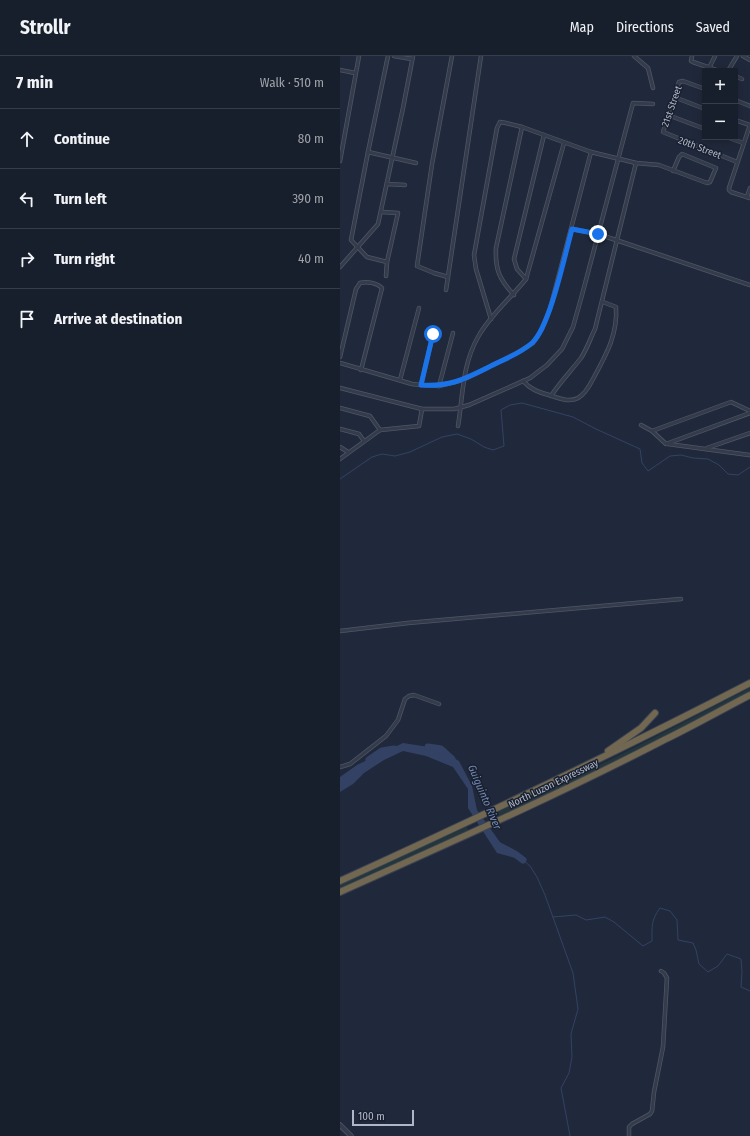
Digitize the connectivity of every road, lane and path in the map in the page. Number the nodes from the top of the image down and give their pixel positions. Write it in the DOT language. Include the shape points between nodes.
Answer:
graph roads {
  1 [pos="359,56"];
  2 [pos="388,56"];
  3 [pos="394,56"];
  4 [pos="452,56"];
  5 [pos="481,56"];
  6 [pos="634,56"];
  7 [pos="692,56"];
  8 [pos="715,56"];
  9 [pos="737,56"];
  10 [pos="743,56"];
  11 [pos="412,58"];
  12 [pos="750,60"];
  13 [pos="709,68"];
  14 [pos="730,68"];
  15 [pos="340,70"];
  16 [pos="355,73"];
  17 [pos="738,77"];
  18 [pos="742,79"];
  19 [pos="653,88"];
  20 [pos="702,88"];
  21 [pos="674,97"];
  22 [pos="738,101"];
  23 [pos="653,104"];
  24 [pos="750,106"];
  25 [pos="702,108"];
  26 [pos="668,115"];
  27 [pos="738,121"];
  28 [pos="750,125"];
  29 [pos="522,127"];
  30 [pos="702,128"];
  31 [pos="663,132"];
  32 [pos="544,135"];
  33 [pos="736,140"];
  34 [pos="564,143"];
  35 [pos="744,143"];
  36 [pos="368,152"];
  37 [pos="591,152"];
  38 [pos="392,158"];
  39 [pos="617,159"];
  40 [pos="340,162"];
  41 [pos="737,162"];
  42 [pos="416,163"];
  43 [pos="636,163"];
  44 [pos="673,171"];
  45 [pos="387,184"];
  46 [pos="405,185"];
  47 [pos="750,188"];
  48 [pos="748,198"];
  49 [pos="382,212"];
  50 [pos="572,229"];
  51 [pos="598,234"];
  52 [pos="617,240"];
  53 [pos="357,247"];
  54 [pos="388,262"];
  55 [pos="340,267"];
  56 [pos="386,276"];
  57 [pos="448,276"];
  58 [pos="526,278"];
  59 [pos="750,285"];
  60 [pos="446,290"];
  61 [pos="514,295"];
  62 [pos="602,302"];
  63 [pos="419,308"];
  64 [pos="491,319"];
  65 [pos="453,333"];
  66 [pos="433,334"];
  67 [pos="340,357"];
  68 [pos="340,363"];
  69 [pos="361,370"];
  70 [pos="400,380"];
  71 [pos="463,380"];
  72 [pos="523,381"];
  73 [pos="421,385"];
  74 [pos="439,386"];
  75 [pos="340,388"];
  76 [pos="551,396"];
  77 [pos="462,406"];
  78 [pos="340,408"];
  79 [pos="422,409"];
  80 [pos="750,412"];
  81 [pos="458,426"];
  82 [pos="641,426"];
  83 [pos="340,429"];
  84 [pos="380,430"];
  85 [pos="652,431"];
  86 [pos="750,433"];
  87 [pos="364,441"];
  88 [pos="666,444"];
  89 [pos="340,447"];
  90 [pos="705,448"];
  91 [pos="348,452"];
  92 [pos="749,455"];
  93 [pos="340,459"];
  94 [pos="681,599"];
  95 [pos="340,631"];
  96 [pos="750,683"];
  97 [pos="750,695"];
  98 [pos="439,704"];
  99 [pos="655,713"];
  100 [pos="340,767"];
  101 [pos="547,784"];
  102 [pos="340,881"];
  103 [pos="340,892"];
  104 [pos="661,971"];
  105 [pos="340,1125"];
  106 [pos="351,1136"];
  107 [pos="629,1136"];
  1 -- 16 [label="street"];
  2 -- 36 [label="street"];
  3 -- 11 [label="street"];
  4 -- 57 [label="street" via="432,164 418,266"];
  5 -- 57 [label="street"];
  6 -- 19 [label="street" via="648,68"];
  7 -- 13 [label="street" via="691,61"];
  8 -- 13 [label="street"];
  9 -- 14 [label="street"];
  10 -- 12 [label="street"];
  11 -- 38 [label="street"];
  15 -- 16 [label="street"];
  16 -- 40 [label="street"];
  17 -- 18 [label="street"];
  20 -- 21 [label="street, 21st Street" via="681,81"];
  21 -- 25 [label="street"];
  21 -- 26 [label="street, 21st Street"];
  22 -- 24 [label="street"];
  23 -- 39 [label="street" via="633,103"];
  26 -- 30 [label="street"];
  26 -- 31 [label="street, 21st Street"];
  27 -- 28 [label="street"];
  28 -- 35 [label="street"];
  29 -- 32 [label="street"];
  29 -- 61 [label="street" via="496,248 498,274"];
  29 -- 64 [label="street" via="500,122 496,128 474,255"];
  31 -- 41 [label="street, 20th Street"];
  32 -- 34 [label="street"];
  32 -- 58 [label="street" via="514,259 517,268"];
  33 -- 35 [label="street"];
  34 -- 37 [label="street"];
  34 -- 58 [label="street"];
  35 -- 41 [label="street"];
  36 -- 38 [label="street"];
  36 -- 53 [label="street" via="351,240"];
  37 -- 39 [label="street"];
  37 -- 50 [label="street"];
  38 -- 42 [label="street"];
  38 -- 45 [label="street"];
  39 -- 43 [label="street"];
  39 -- 51 [label="street"];
  41 -- 48 [label="street" via="729,190"];
  43 -- 44 [label="street" via="659,165"];
  43 -- 52 [label="street"];
  44 -- 44 [label="street" via="709,183 716,168 682,154"];
  45 -- 46 [label="street"];
  45 -- 49 [label="street"];
  47 -- 48 [label="street"];
  49 -- 53 [label="street" via="378,224"];
  49 -- 54 [label="street" via="398,213"];
  50 -- 51 [label="street"];
  50 -- 71 [label="street" via="550,309 538,336 517,352"];
  51 -- 52 [label="street"];
  51 -- 72 [label="street" via="568,339 547,365"];
  52 -- 59 [label="street"];
  52 -- 62 [label="street"];
  53 -- 54 [label="street" via="367,257"];
  53 -- 55 [label="street"];
  54 -- 56 [label="street"];
  57 -- 60 [label="street"];
  58 -- 61 [label="street"];
  61 -- 64 [label="street"];
  62 -- 76 [label="street" via="587,347"];
  62 -- 76 [label="street" via="615,305 616,308 612,340 599,368 579,398 567,401"];
  63 -- 70 [label="street"];
  64 -- 71 [label="street" via="477,338"];
  65 -- 74 [label="street"];
  66 -- 73 [label="street"];
  67 -- 69 [label="street" via="356,289 363,282 378,285 382,288"];
  68 -- 69 [label="street"];
  69 -- 70 [label="street"];
  70 -- 73 [label="street"];
  71 -- 74 [label="street"];
  71 -- 77 [label="street"];
  72 -- 76 [label="street" via="534,391"];
  72 -- 77 [label="street"];
  73 -- 74 [label="street"];
  75 -- 79 [label="street"];
  77 -- 79 [label="street" via="454,409"];
  77 -- 81 [label="street"];
  78 -- 84 [label="street" via="370,416"];
  79 -- 84 [label="street" via="419,426"];
  80 -- 85 [label="street" via="731,402"];
  80 -- 88 [label="street"];
  82 -- 85 [label="street"];
  83 -- 87 [label="street" via="359,434"];
  84 -- 87 [label="street"];
  85 -- 88 [label="street"];
  86 -- 90 [label="street"];
  87 -- 91 [label="street"];
  88 -- 90 [label="street"];
  89 -- 91 [label="street"];
  90 -- 92 [label="street"];
  91 -- 93 [label="street"];
  94 -- 95 [label="street"];
  96 -- 101 [label="highway, North Luzon Expressway"];
  97 -- 103 [label="highway, North Luzon Expressway" via="664,741 472,833"];
  98 -- 100 [label="street" via="409,696 405,699 398,720 386,736 350,764"];
  99 -- 101 [label="highway" via="641,728 613,748"];
  101 -- 102 [label="highway, North Luzon Expressway"];
  104 -- 107 [label="street" via="667,978 663,1047 652,1111 629,1127"];
  105 -- 106 [label="street"];
}
